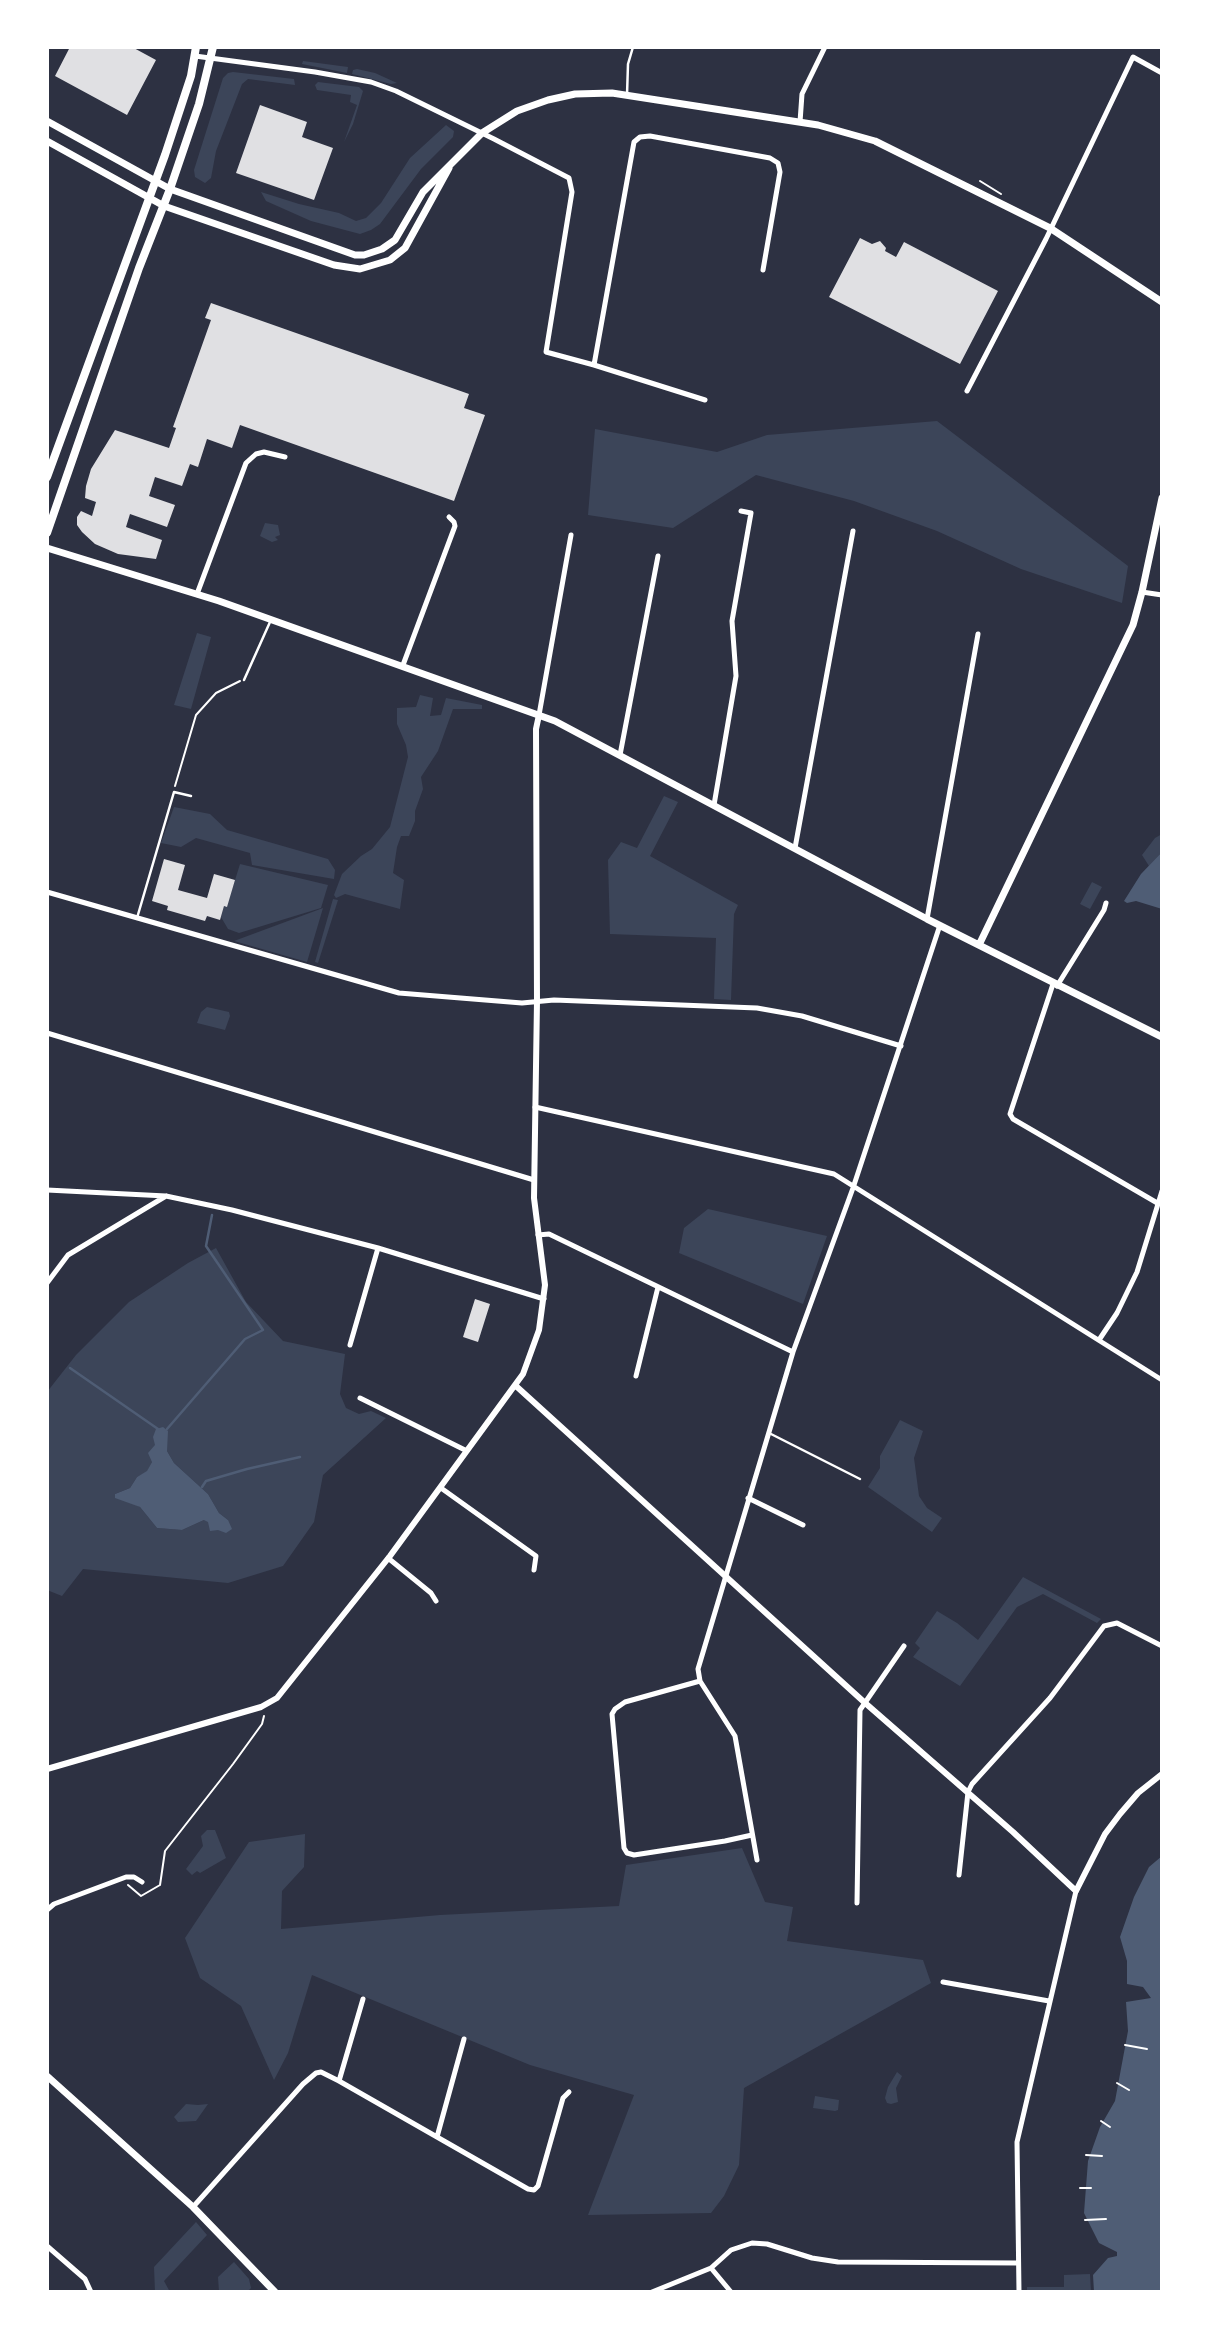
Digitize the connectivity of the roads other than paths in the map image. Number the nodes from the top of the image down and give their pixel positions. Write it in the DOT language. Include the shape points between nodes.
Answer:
graph roads {
  1 [pos="212,47"];
  2 [pos="633,47"];
  3 [pos="825,47"];
  4 [pos="196,52"];
  5 [pos="211,59"];
  6 [pos="1162,73"];
  7 [pos="627,95"];
  8 [pos="47,121"];
  9 [pos="800,122"];
  10 [pos="482,133"];
  11 [pos="47,141"];
  12 [pos="450,166"];
  13 [pos="155,181"];
  14 [pos="170,189"];
  15 [pos="148,198"];
  16 [pos="164,205"];
  17 [pos="1050,228"];
  18 [pos="763,270"];
  19 [pos="1162,302"];
  20 [pos="594,365"];
  21 [pos="967,391"];
  22 [pos="705,400"];
  23 [pos="285,457"];
  24 [pos="47,477"];
  25 [pos="1162,498"];
  26 [pos="741,511"];
  27 [pos="449,517"];
  28 [pos="853,531"];
  29 [pos="47,533"];
  30 [pos="571,535"];
  31 [pos="47,548"];
  32 [pos="658,556"];
  33 [pos="1142,592"];
  34 [pos="197,594"];
  35 [pos="1162,595"];
  36 [pos="271,619"];
  37 [pos="978,634"];
  38 [pos="403,665"];
  39 [pos="244,680"];
  40 [pos="539,715"];
  41 [pos="620,755"];
  42 [pos="191,796"];
  43 [pos="714,805"];
  44 [pos="795,848"];
  45 [pos="47,892"];
  46 [pos="1106,903"];
  47 [pos="136,918"];
  48 [pos="927,919"];
  49 [pos="940,925"];
  50 [pos="979,945"];
  51 [pos="1055,985"];
  52 [pos="537,1001"];
  53 [pos="47,1033"];
  54 [pos="1162,1037"];
  55 [pos="901,1046"];
  56 [pos="535,1107"];
  57 [pos="534,1180"];
  58 [pos="853,1188"];
  59 [pos="47,1190"];
  60 [pos="1162,1191"];
  61 [pos="166,1196"];
  62 [pos="1159,1204"];
  63 [pos="538,1235"];
  64 [pos="378,1248"];
  65 [pos="47,1283"];
  66 [pos="658,1287"];
  67 [pos="544,1299"];
  68 [pos="1099,1340"];
  69 [pos="350,1345"];
  70 [pos="793,1352"];
  71 [pos="636,1376"];
  72 [pos="1162,1380"];
  73 [pos="516,1386"];
  74 [pos="360,1398"];
  75 [pos="768,1433"];
  76 [pos="467,1451"];
  77 [pos="860,1479"];
  78 [pos="441,1489"];
  79 [pos="748,1498"];
  80 [pos="803,1525"];
  81 [pos="388,1558"];
  82 [pos="534,1570"];
  83 [pos="725,1575"];
  84 [pos="436,1601"];
  85 [pos="904,1646"];
  86 [pos="1162,1646"];
  87 [pos="700,1681"];
  88 [pos="864,1702"];
  89 [pos="47,1769"];
  90 [pos="1162,1774"];
  91 [pos="968,1792"];
  92 [pos="752,1835"];
  93 [pos="757,1860"];
  94 [pos="958,1875"];
  95 [pos="142,1882"];
  96 [pos="1076,1891"];
  97 [pos="857,1903"];
  98 [pos="47,1910"];
  99 [pos="943,1982"];
  100 [pos="363,1999"];
  101 [pos="1049,2001"];
  102 [pos="464,2039"];
  103 [pos="47,2076"];
  104 [pos="339,2081"];
  105 [pos="569,2092"];
  106 [pos="438,2137"];
  107 [pos="193,2207"];
  108 [pos="47,2246"];
  109 [pos="1018,2263"];
  110 [pos="711,2267"];
  111 [pos="269,2290"];
  112 [pos="91,2292"];
  113 [pos="652,2292"];
  114 [pos="731,2292"];
  115 [pos="1019,2292"];
  1 -- 5 [label="main road"];
  2 -- 7 [label="lane"];
  3 -- 9 [label="street" via="802,94"];
  4 -- 5 [label="street"];
  4 -- 13 [label="main road"];
  5 -- 10 [label="street" via="371,82"];
  5 -- 14 [label="main road"];
  6 -- 17 [label="street" via="1133,57"];
  7 -- 9 [label="main road"];
  7 -- 10 [label="main road" via="588,93 548,100 517,111"];
  8 -- 13 [label="main road"];
  9 -- 17 [label="main road" via="875,141"];
  10 -- 12 [label="main road"];
  10 -- 20 [label="street" via="569,178 572,192 546,352"];
  11 -- 15 [label="main road"];
  12 -- 14 [label="main road" via="423,192 395,240 364,255 344,253"];
  12 -- 16 [label="main road" via="405,248 390,260 366,268 334,265"];
  13 -- 14 [label="main road"];
  13 -- 15 [label="main road"];
  14 -- 16 [label="main road"];
  15 -- 16 [label="main road"];
  15 -- 24 [label="main road"];
  16 -- 29 [label="main road"];
  17 -- 19 [label="main road"];
  17 -- 21 [label="street"];
  18 -- 20 [label="street" via="778,163 640,137 634,142"];
  20 -- 22 [label="street"];
  23 -- 34 [label="street" via="264,452 246,463"];
  25 -- 33 [label="main road"];
  26 -- 43 [label="street" via="751,513 732,621 736,676"];
  27 -- 38 [label="street" via="454,526"];
  28 -- 44 [label="street"];
  30 -- 40 [label="street"];
  31 -- 34 [label="main road"];
  32 -- 41 [label="street"];
  33 -- 35 [label="street"];
  33 -- 50 [label="main road" via="1126,640"];
  34 -- 36 [label="main road"];
  36 -- 38 [label="main road"];
  36 -- 39 [label="lane"];
  37 -- 48 [label="street"];
  38 -- 40 [label="main road"];
  40 -- 41 [label="main road"];
  40 -- 52 [label="street"];
  41 -- 43 [label="main road"];
  42 -- 47 [label="lane" via="174,792"];
  43 -- 44 [label="main road"];
  44 -- 48 [label="main road"];
  45 -- 47 [label="street"];
  46 -- 51 [label="street"];
  47 -- 52 [label="street" via="399,993"];
  48 -- 49 [label="main road"];
  49 -- 50 [label="main road"];
  49 -- 55 [label="street"];
  50 -- 51 [label="main road"];
  51 -- 54 [label="main road"];
  51 -- 62 [label="street" via="1010,1114"];
  52 -- 55 [label="street" via="757,1008 802,1016"];
  52 -- 56 [label="street"];
  53 -- 57 [label="street"];
  55 -- 58 [label="street"];
  56 -- 57 [label="street"];
  56 -- 58 [label="street" via="834,1174"];
  57 -- 63 [label="street"];
  58 -- 68 [label="street"];
  58 -- 70 [label="street"];
  59 -- 61 [label="street"];
  60 -- 62 [label="street"];
  61 -- 64 [label="street"];
  61 -- 65 [label="street" via="68,1255"];
  62 -- 68 [label="street" via="1137,1272"];
  63 -- 66 [label="street" via="548,1234"];
  63 -- 67 [label="street"];
  64 -- 67 [label="street"];
  64 -- 69 [label="street"];
  66 -- 70 [label="street"];
  66 -- 71 [label="street"];
  67 -- 73 [label="street" via="535,1345"];
  68 -- 72 [label="street"];
  70 -- 75 [label="street"];
  73 -- 76 [label="street"];
  73 -- 83 [label="street"];
  74 -- 76 [label="street"];
  75 -- 77 [label="lane"];
  75 -- 79 [label="street"];
  76 -- 78 [label="street"];
  78 -- 81 [label="street"];
  78 -- 82 [label="street" via="536,1556"];
  79 -- 80 [label="street"];
  79 -- 83 [label="street"];
  81 -- 84 [label="street"];
  81 -- 89 [label="street" via="272,1702"];
  83 -- 87 [label="street" via="698,1669"];
  83 -- 88 [label="street"];
  85 -- 88 [label="street"];
  86 -- 91 [label="street" via="1117,1623 1104,1626 1058,1688"];
  87 -- 92 [label="street" via="735,1735"];
  87 -- 92 [label="street" via="625,1702 612,1714 624,1848 634,1855"];
  88 -- 91 [label="street"];
  88 -- 97 [label="street" via="859,1715"];
  90 -- 96 [label="street" via="1138,1793 1105,1834"];
  91 -- 94 [label="street"];
  91 -- 96 [label="street"];
  92 -- 93 [label="street"];
  95 -- 98 [label="street" via="126,1877"];
  96 -- 101 [label="street"];
  99 -- 101 [label="street"];
  100 -- 104 [label="street"];
  101 -- 109 [label="street" via="1017,2142"];
  102 -- 106 [label="street"];
  103 -- 107 [label="main road"];
  104 -- 106 [label="street"];
  104 -- 107 [label="street" via="321,2072 312,2075"];
  105 -- 106 [label="street" via="563,2098 534,2190"];
  107 -- 111 [label="main road"];
  108 -- 112 [label="street" via="85,2278"];
  109 -- 110 [label="street" via="838,2262 752,2243 731,2250"];
  109 -- 115 [label="street"];
  110 -- 113 [label="street"];
  110 -- 114 [label="street"];
}
